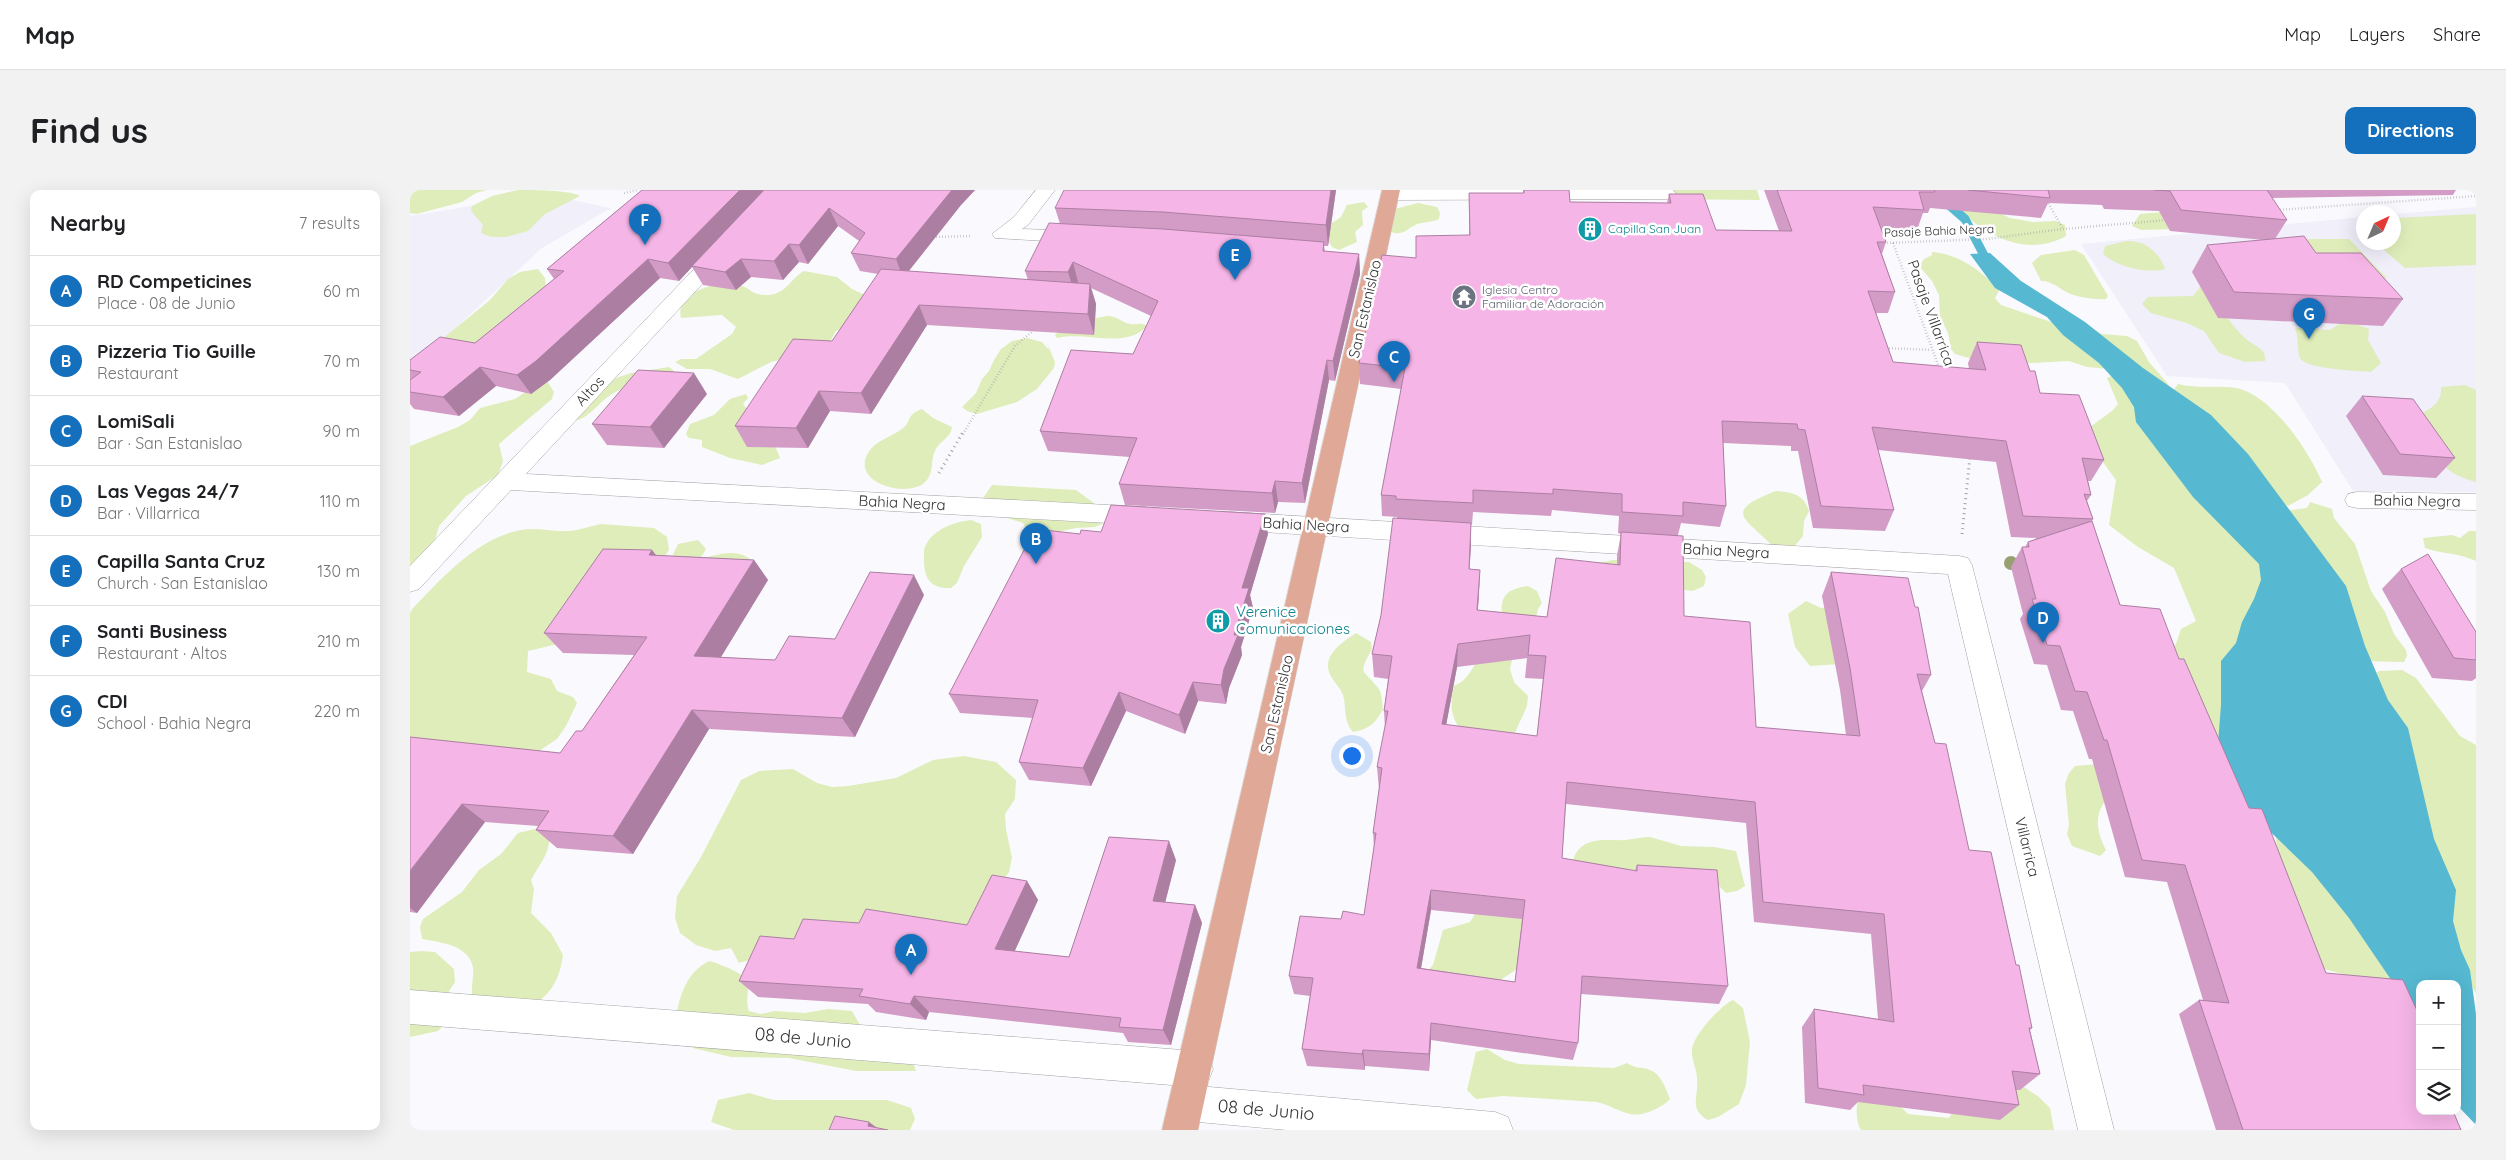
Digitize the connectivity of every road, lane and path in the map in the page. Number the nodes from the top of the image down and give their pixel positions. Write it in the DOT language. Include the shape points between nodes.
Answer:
graph roads {
  1 [pos="638,190"];
  2 [pos="1046,190"];
  3 [pos="1391,192"];
  4 [pos="624,193"];
  5 [pos="1667,194"];
  6 [pos="2476,196"];
  7 [pos="2045,198"];
  8 [pos="2269,210"];
  9 [pos="2171,219"];
  10 [pos="2063,229"];
  11 [pos="740,232"];
  12 [pos="1002,234"];
  13 [pos="927,237"];
  14 [pos="1099,238"];
  15 [pos="1875,242"];
  16 [pos="1894,243"];
  17 [pos="1037,328"];
  18 [pos="1882,347"];
  19 [pos="1930,350"];
  20 [pos="1943,377"];
  21 [pos="1971,449"];
  22 [pos="504,481"];
  23 [pos="2357,500"];
  24 [pos="2476,502"];
  25 [pos="921,504"];
  26 [pos="1168,518"];
  27 [pos="1208,520"];
  28 [pos="1317,526"];
  29 [pos="1959,565"];
  30 [pos="410,582"];
  31 [pos="410,1007"];
  32 [pos="1188,1101"];
  33 [pos="1495,1130"];
  34 [pos="2096,1130"];
  1 -- 4 [label="path"];
  2 -- 12 [label="street" via="1021,221"];
  3 -- 5 [label="street"];
  3 -- 28 [label="main road, San Estanislao" via="1367,258"];
  6 -- 8 [label="path"];
  7 -- 10 [label="path"];
  9 -- 10 [label="path, Pasaje Bahia Negra"];
  10 -- 16 [label="path, Pasaje Bahia Negra" via="1987,239"];
  11 -- 22 [label="street, Altos"];
  12 -- 13 [label="path"];
  12 -- 14 [label="street"];
  15 -- 16 [label="path, Pasaje Bahia Negra"];
  16 -- 19 [label="path, Pasaje Villarrica"];
  17 -- 25 [label="path" via="1015,346"];
  18 -- 19 [label="path"];
  19 -- 20 [label="path, Pasaje Villarrica"];
  21 -- 29 [label="path"];
  22 -- 25 [label="street, Bahia Negra"];
  22 -- 30 [label="street, Altos"];
  23 -- 24 [label="street, Bahia Negra"];
  25 -- 26 [label="street, Bahia Negra"];
  27 -- 28 [label="street, Bahia Negra"];
  28 -- 29 [label="street, Bahia Negra"];
  28 -- 32 [label="main road, San Estanislao"];
  29 -- 34 [label="street, Villarrica"];
  31 -- 32 [label="street, 08 de Junio"];
  32 -- 33 [label="street, 08 de Junio"];
}
